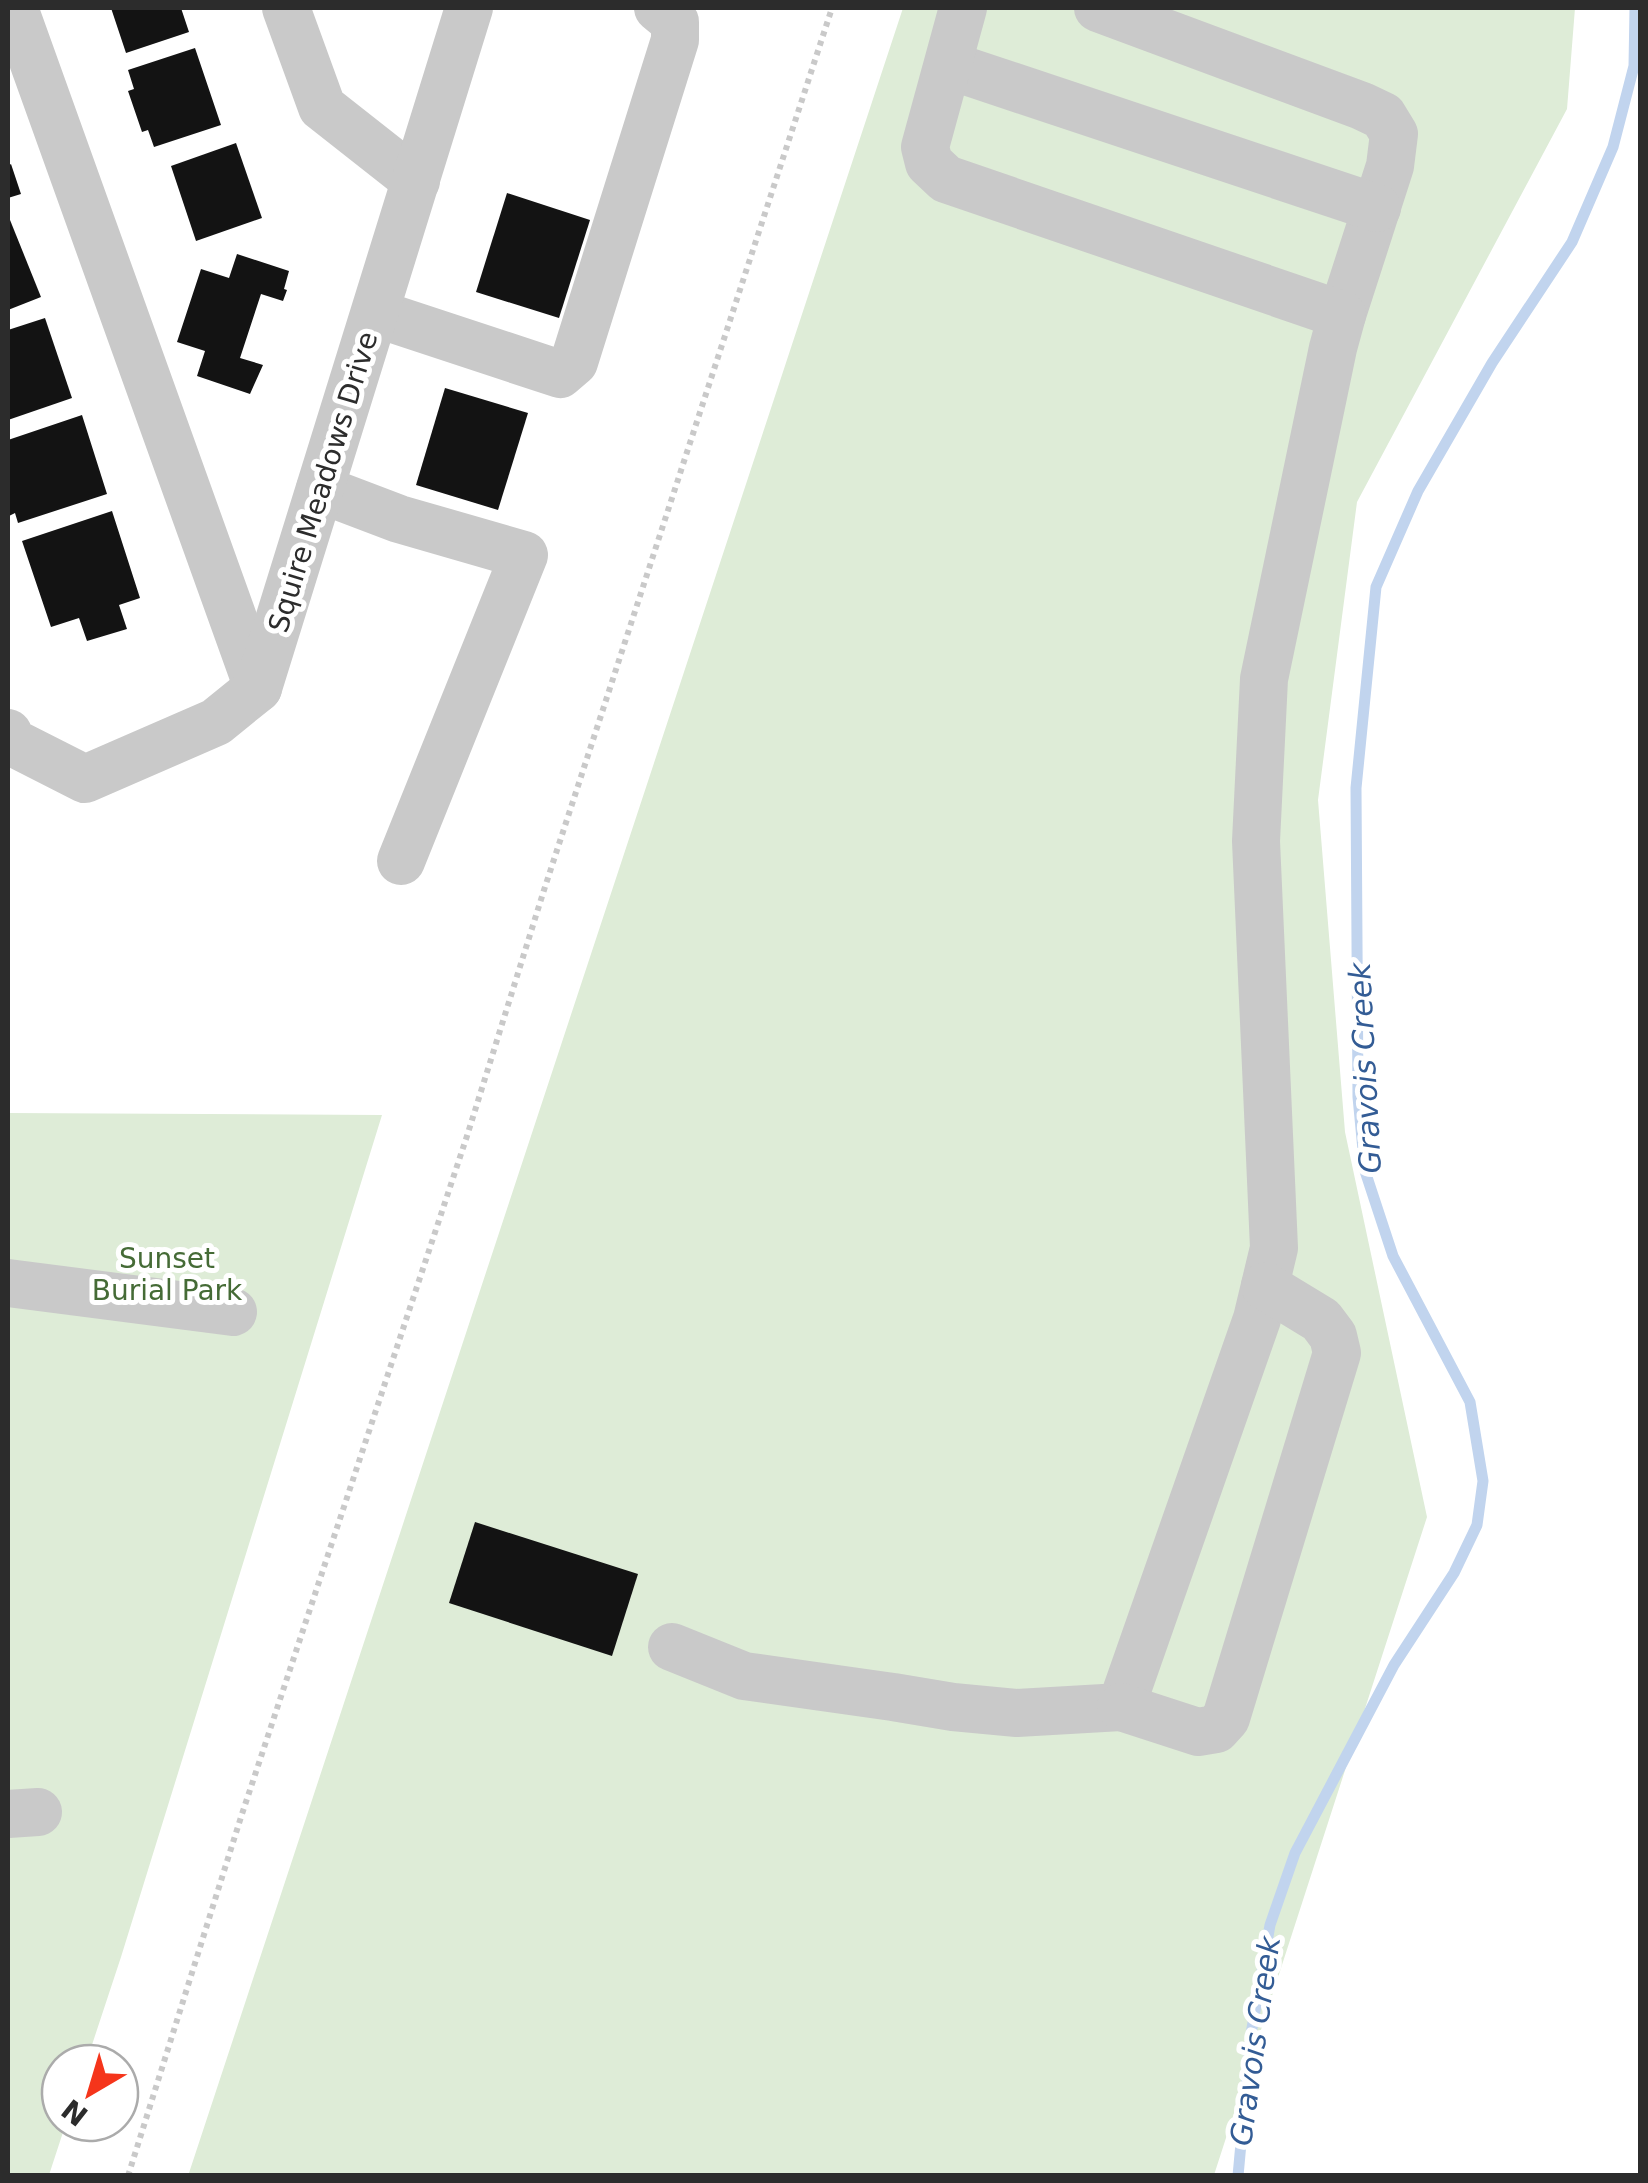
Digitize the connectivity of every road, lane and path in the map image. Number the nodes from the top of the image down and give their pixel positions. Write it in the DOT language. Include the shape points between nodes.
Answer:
graph roads {
  1 [pos="14,8"];
  2 [pos="286,8"];
  3 [pos="469,8"];
  4 [pos="658,8"];
  5 [pos="832,8"];
  6 [pos="964,8"];
  7 [pos="1098,8"];
  8 [pos="948,65"];
  9 [pos="416,182"];
  10 [pos="1377,208"];
  11 [pos="375,313"];
  12 [pos="1342,314"];
  13 [pos="320,488"];
  14 [pos="258,688"];
  15 [pos="9,737"];
  16 [pos="401,861"];
  17 [pos="8,1283"];
  18 [pos="1265,1286"];
  19 [pos="233,1312"];
  20 [pos="672,1647"];
  21 [pos="1121,1708"];
  22 [pos="128,2176"];
  1 -- 14 [label="street"];
  2 -- 9 [label="street" via="322,107"];
  3 -- 9 [label="street, Squire Meadows Drive"];
  4 -- 11 [label="street" via="675,22 676,40 574,362 560,374"];
  5 -- 22 [label="path"];
  6 -- 8 [label="street"];
  7 -- 10 [label="street" via="1382,116 1394,134"];
  8 -- 10 [label="street"];
  8 -- 12 [label="street" via="925,147 929,163 946,179"];
  9 -- 11 [label="street, Squire Meadows Drive"];
  10 -- 12 [label="street"];
  11 -- 13 [label="street, Squire Meadows Drive"];
  12 -- 18 [label="street" via="1264,678 1256,841 1274,1248"];
  13 -- 14 [label="street, Squire Meadows Drive"];
  13 -- 16 [label="street" via="524,554"];
  14 -- 15 [label="street" via="216,722 85,779"];
  17 -- 19 [label="street"];
  18 -- 21 [label="street"];
  18 -- 21 [label="street" via="1321,1320 1337,1353 1226,1718 1216,1730 1198,1732"];
  20 -- 21 [label="street" via="744,1676 953,1708 1017,1714"];
}
